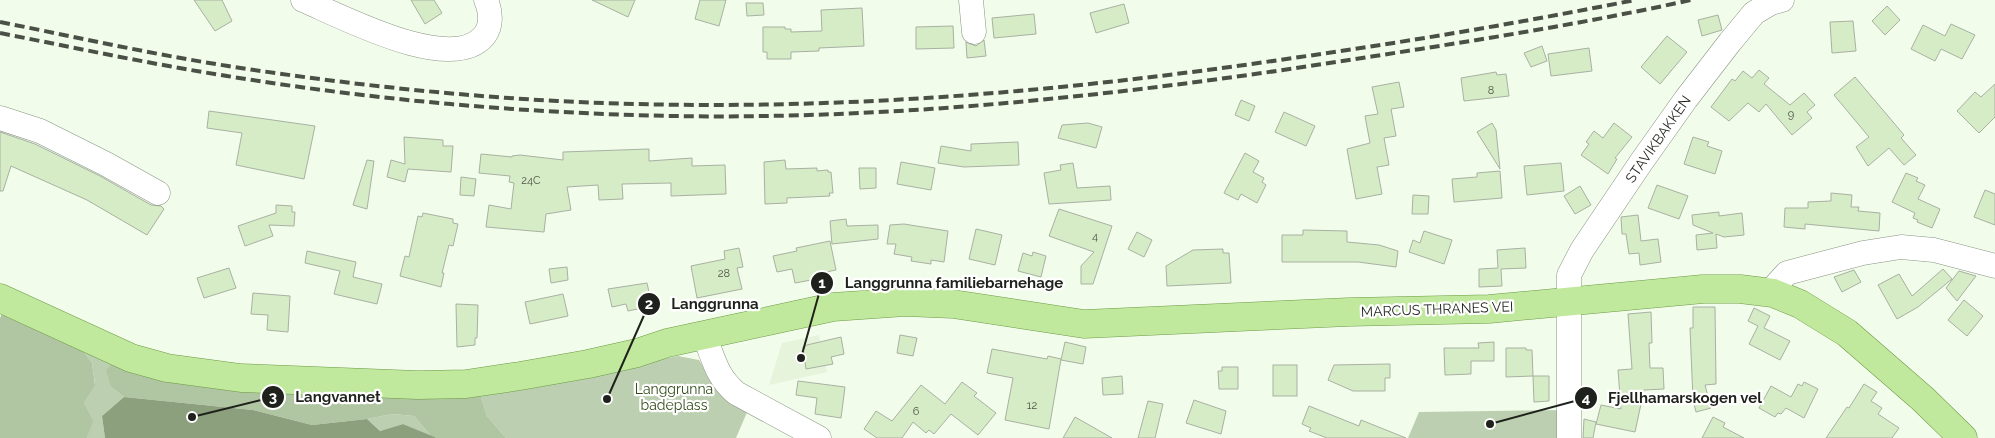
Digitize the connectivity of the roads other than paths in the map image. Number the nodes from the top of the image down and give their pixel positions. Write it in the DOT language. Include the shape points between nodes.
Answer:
graph roads {
  1 [pos="304,0"];
  2 [pos="486,0"];
  3 [pos="972,0"];
  4 [pos="1782,0"];
  5 [pos="974,32"];
  6 [pos="0,118"];
  7 [pos="158,193"];
  8 [pos="1995,266"];
  9 [pos="1773,293"];
  10 [pos="0,298"];
  11 [pos="1570,302"];
  12 [pos="703,340"];
  13 [pos="819,438"];
  14 [pos="1569,438"];
  15 [pos="1963,438"];
  1 -- 2 [label="street" via="392,38 416,45 457,49 472,46 489,30 491,10"];
  3 -- 5 [label="street"];
  4 -- 11 [label="street, STAVIKBAKKEN" via="1754,13 1646,155 1582,250 1569,275"];
  6 -- 7 [label="street" via="40,131"];
  8 -- 9 [label="street" via="1934,250 1901,247 1863,253 1787,273"];
  9 -- 11 [label="main road, MARCUS THRANES VEI" via="1703,289"];
  9 -- 15 [label="main road, MARCUS THRANES VEI" via="1800,304 1847,334"];
  10 -- 12 [label="main road, MARCUS THRANES VEI" via="131,358 167,368 241,378 466,384 637,353 669,352"];
  11 -- 12 [label="main road, MARCUS THRANES VEI" via="1084,324 953,304 905,302 862,306 736,343"];
  11 -- 14 [label="street, STAVIKBAKKEN"];
  12 -- 13 [label="street" via="724,383 736,393"];
}
